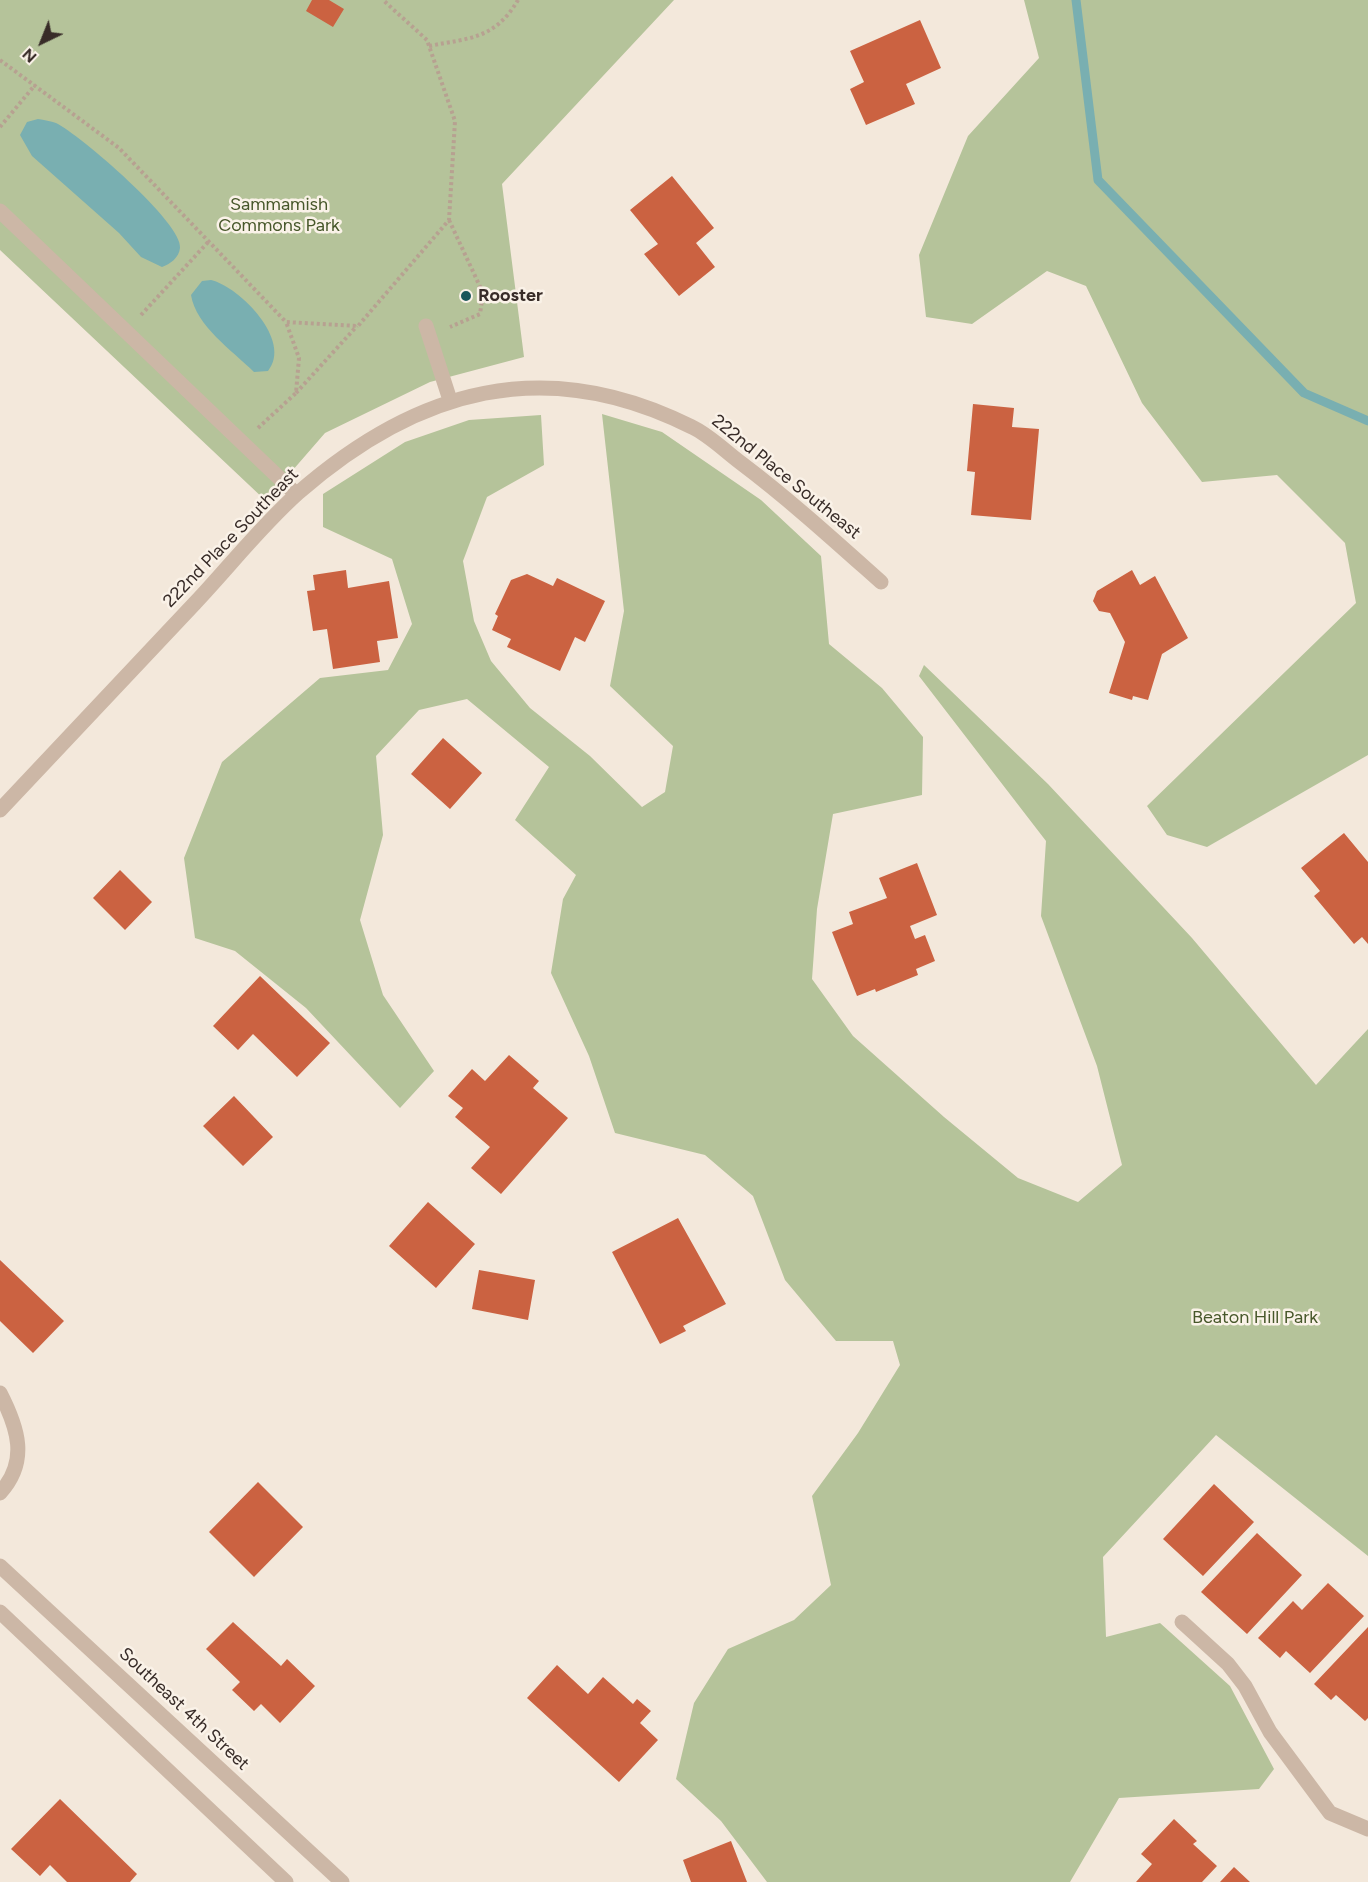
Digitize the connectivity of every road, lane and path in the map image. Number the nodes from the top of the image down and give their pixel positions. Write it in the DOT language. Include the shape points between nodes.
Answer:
graph roads {
  1 [pos="382,0"];
  2 [pos="518,0"];
  3 [pos="429,46"];
  4 [pos="0,60"];
  5 [pos="35,85"];
  6 [pos="0,126"];
  7 [pos="0,211"];
  8 [pos="449,220"];
  9 [pos="210,240"];
  10 [pos="468,321"];
  11 [pos="286,322"];
  12 [pos="358,326"];
  13 [pos="426,326"];
  14 [pos="126,331"];
  15 [pos="296,393"];
  16 [pos="450,400"];
  17 [pos="243,443"];
  18 [pos="296,494"];
  19 [pos="881,582"];
  20 [pos="0,810"];
  21 [pos="0,1393"];
  22 [pos="0,1493"];
  23 [pos="0,1566"];
  24 [pos="0,1612"];
  25 [pos="1182,1622"];
  26 [pos="1368,1829"];
  27 [pos="286,1882"];
  28 [pos="342,1882"];
  1 -- 3 [label="path"];
  2 -- 3 [label="path" via="490,33"];
  3 -- 8 [label="path" via="455,121"];
  4 -- 5 [label="path"];
  5 -- 6 [label="path"];
  5 -- 9 [label="path" via="119,148"];
  7 -- 14 [label="street"];
  8 -- 10 [label="path" via="483,293 480,314"];
  8 -- 12 [label="path"];
  9 -- 11 [label="path"];
  9 -- 14 [label="path"];
  11 -- 12 [label="path"];
  11 -- 15 [label="path" via="299,358"];
  12 -- 15 [label="path"];
  13 -- 16 [label="street"];
  14 -- 17 [label="street"];
  15 -- 17 [label="path"];
  16 -- 18 [label="street, 222nd Place Southeast" via="399,422 354,448"];
  16 -- 19 [label="street, 222nd Place Southeast" via="501,390 566,387 645,405 695,428 783,495"];
  17 -- 18 [label="street"];
  18 -- 20 [label="street, 222nd Place Southeast"];
  21 -- 22 [label="street" via="14,1420 19,1445 12,1480"];
  23 -- 28 [label="street, Southeast 4th Street"];
  24 -- 27 [label="street"];
  25 -- 26 [label="street" via="1228,1664 1270,1732 1330,1813"];
}
